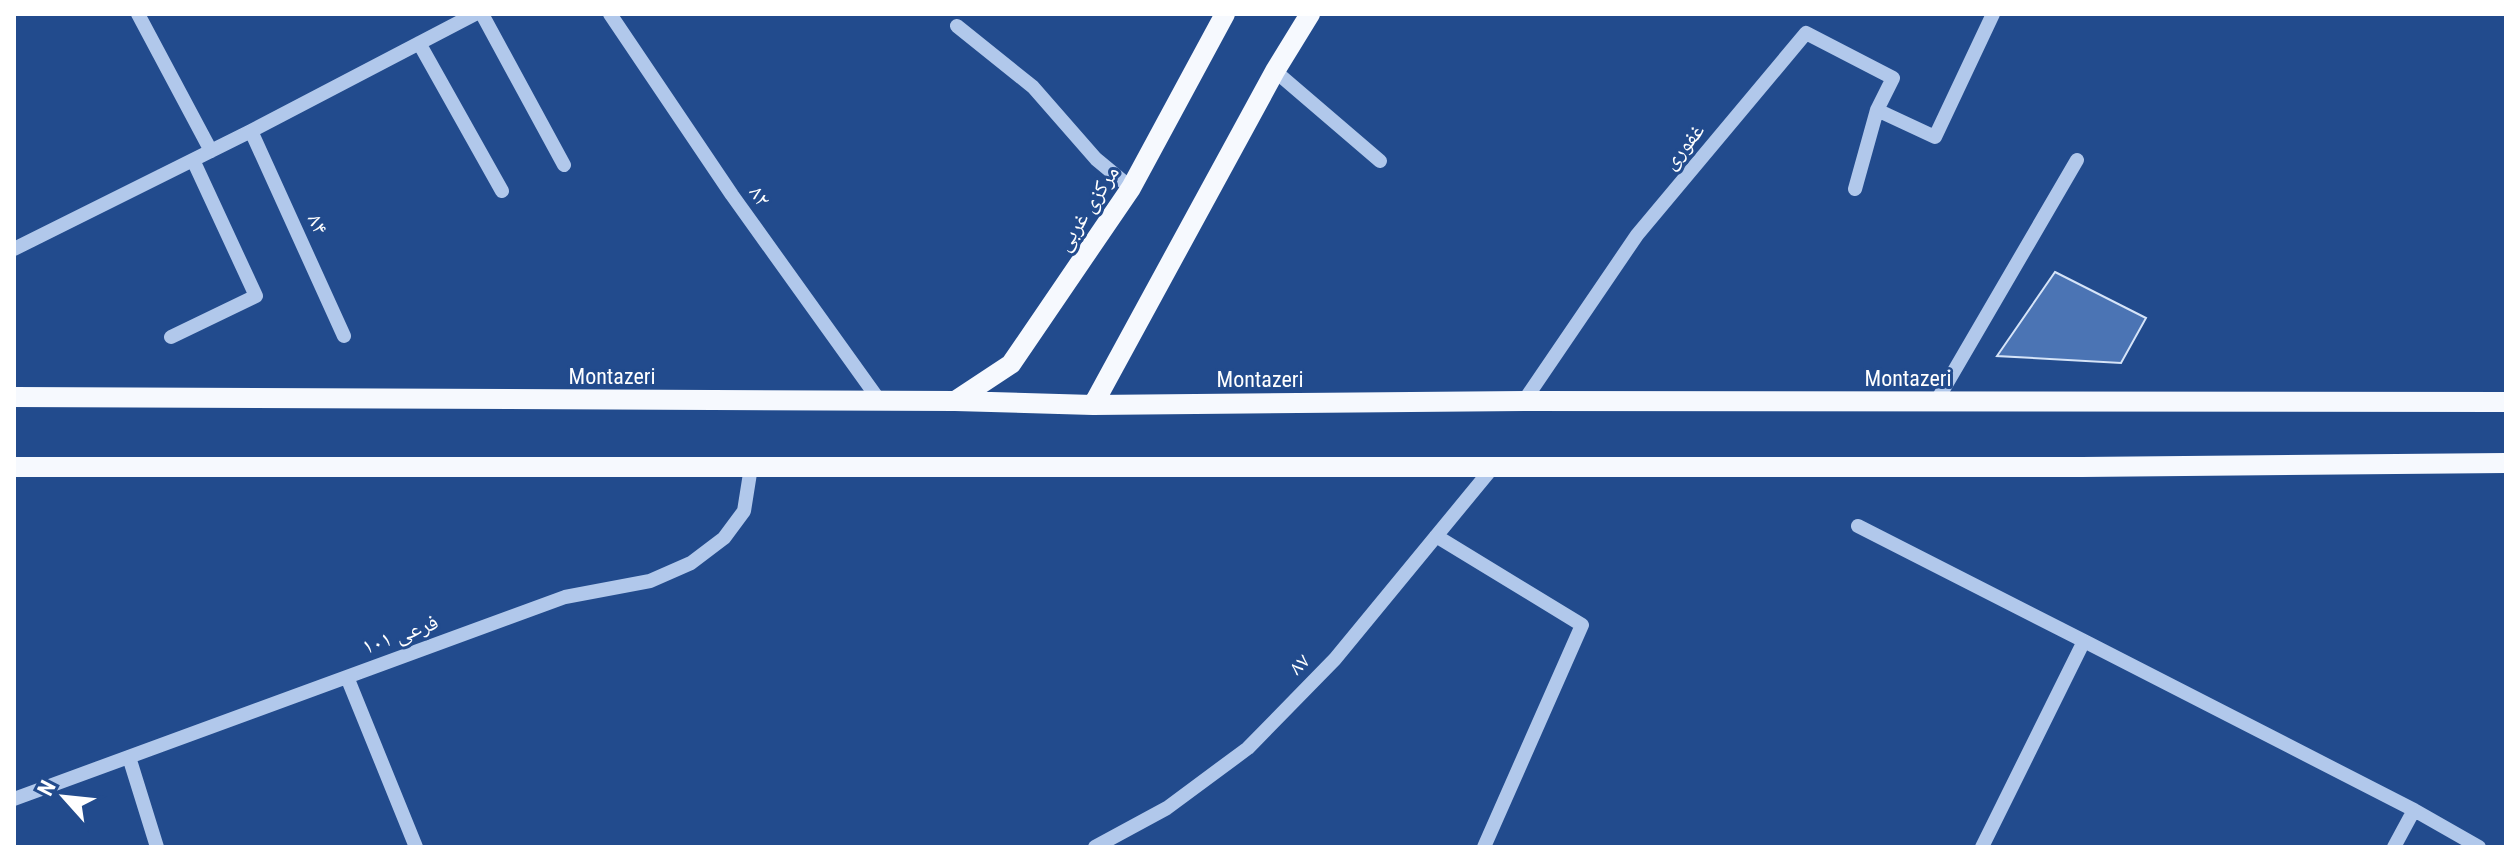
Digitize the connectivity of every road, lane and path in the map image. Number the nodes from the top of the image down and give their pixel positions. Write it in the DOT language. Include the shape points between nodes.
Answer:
graph roads {
  1 [pos="138,14"];
  2 [pos="475,14"];
  3 [pos="482,14"];
  4 [pos="610,14"];
  5 [pos="1225,14"];
  6 [pos="1310,14"];
  7 [pos="1993,14"];
  8 [pos="957,26"];
  9 [pos="419,43"];
  10 [pos="1275,71"];
  11 [pos="1877,110"];
  12 [pos="251,131"];
  13 [pos="211,151"];
  14 [pos="193,160"];
  15 [pos="2077,160"];
  16 [pos="1380,161"];
  17 [pos="564,165"];
  18 [pos="1131,188"];
  19 [pos="1855,189"];
  20 [pos="502,191"];
  21 [pos="14,249"];
  22 [pos="344,336"];
  23 [pos="171,337"];
  24 [pos="14,397"];
  25 [pos="879,400"];
  26 [pos="955,401"];
  27 [pos="1524,401"];
  28 [pos="1936,402"];
  29 [pos="2506,402"];
  30 [pos="1093,405"];
  31 [pos="2506,463"];
  32 [pos="14,467"];
  33 [pos="751,467"];
  34 [pos="1493,467"];
  35 [pos="1858,526"];
  36 [pos="1436,536"];
  37 [pos="2084,641"];
  38 [pos="347,677"];
  39 [pos="129,757"];
  40 [pos="14,799"];
  41 [pos="2414,810"];
  42 [pos="157,847"];
  43 [pos="416,847"];
  44 [pos="1095,847"];
  45 [pos="1484,847"];
  46 [pos="1982,847"];
  47 [pos="2394,847"];
  48 [pos="2479,847"];
  1 -- 13 [label="street"];
  2 -- 9 [label="street"];
  3 -- 17 [label="street"];
  4 -- 25 [label="street, ۸۲"];
  5 -- 18 [label="main road, مرکزی غربی"];
  6 -- 10 [label="main road"];
  7 -- 11 [label="street" via="1935,137"];
  8 -- 18 [label="street" via="1033,87 1096,159"];
  9 -- 12 [label="street"];
  9 -- 20 [label="street"];
  10 -- 16 [label="street"];
  10 -- 30 [label="main road"];
  11 -- 19 [label="street, غفوری"];
  11 -- 27 [label="street, غفوری" via="1893,78 1806,33 1637,235"];
  12 -- 13 [label="street"];
  12 -- 22 [label="street, ۸۴"];
  13 -- 14 [label="street"];
  14 -- 21 [label="street"];
  14 -- 23 [label="street" via="256,296"];
  15 -- 28 [label="street"];
  18 -- 26 [label="main road, مرکزی غربی" via="1011,364"];
  24 -- 25 [label="main road, Montazeri"];
  25 -- 26 [label="main road, Montazeri"];
  26 -- 30 [label="main road, Montazeri"];
  27 -- 28 [label="main road, Montazeri"];
  27 -- 30 [label="main road, Montazeri"];
  28 -- 29 [label="main road, Montazeri"];
  31 -- 34 [label="main road"];
  32 -- 33 [label="main road"];
  33 -- 34 [label="main road"];
  33 -- 38 [label="street, فرعی ۱۰۱" via="744,511 724,538 691,563 650,581 565,597"];
  34 -- 36 [label="street, ۸۷"];
  35 -- 37 [label="street"];
  36 -- 44 [label="street, ۸۷" via="1335,659 1248,748 1167,808"];
  36 -- 45 [label="street" via="1582,625"];
  37 -- 41 [label="street"];
  37 -- 46 [label="street"];
  38 -- 39 [label="street, فرعی ۱۰۱"];
  38 -- 43 [label="street"];
  39 -- 40 [label="street, فرعی ۱۰۱"];
  39 -- 42 [label="street"];
  41 -- 47 [label="street"];
  41 -- 48 [label="street"];
}
